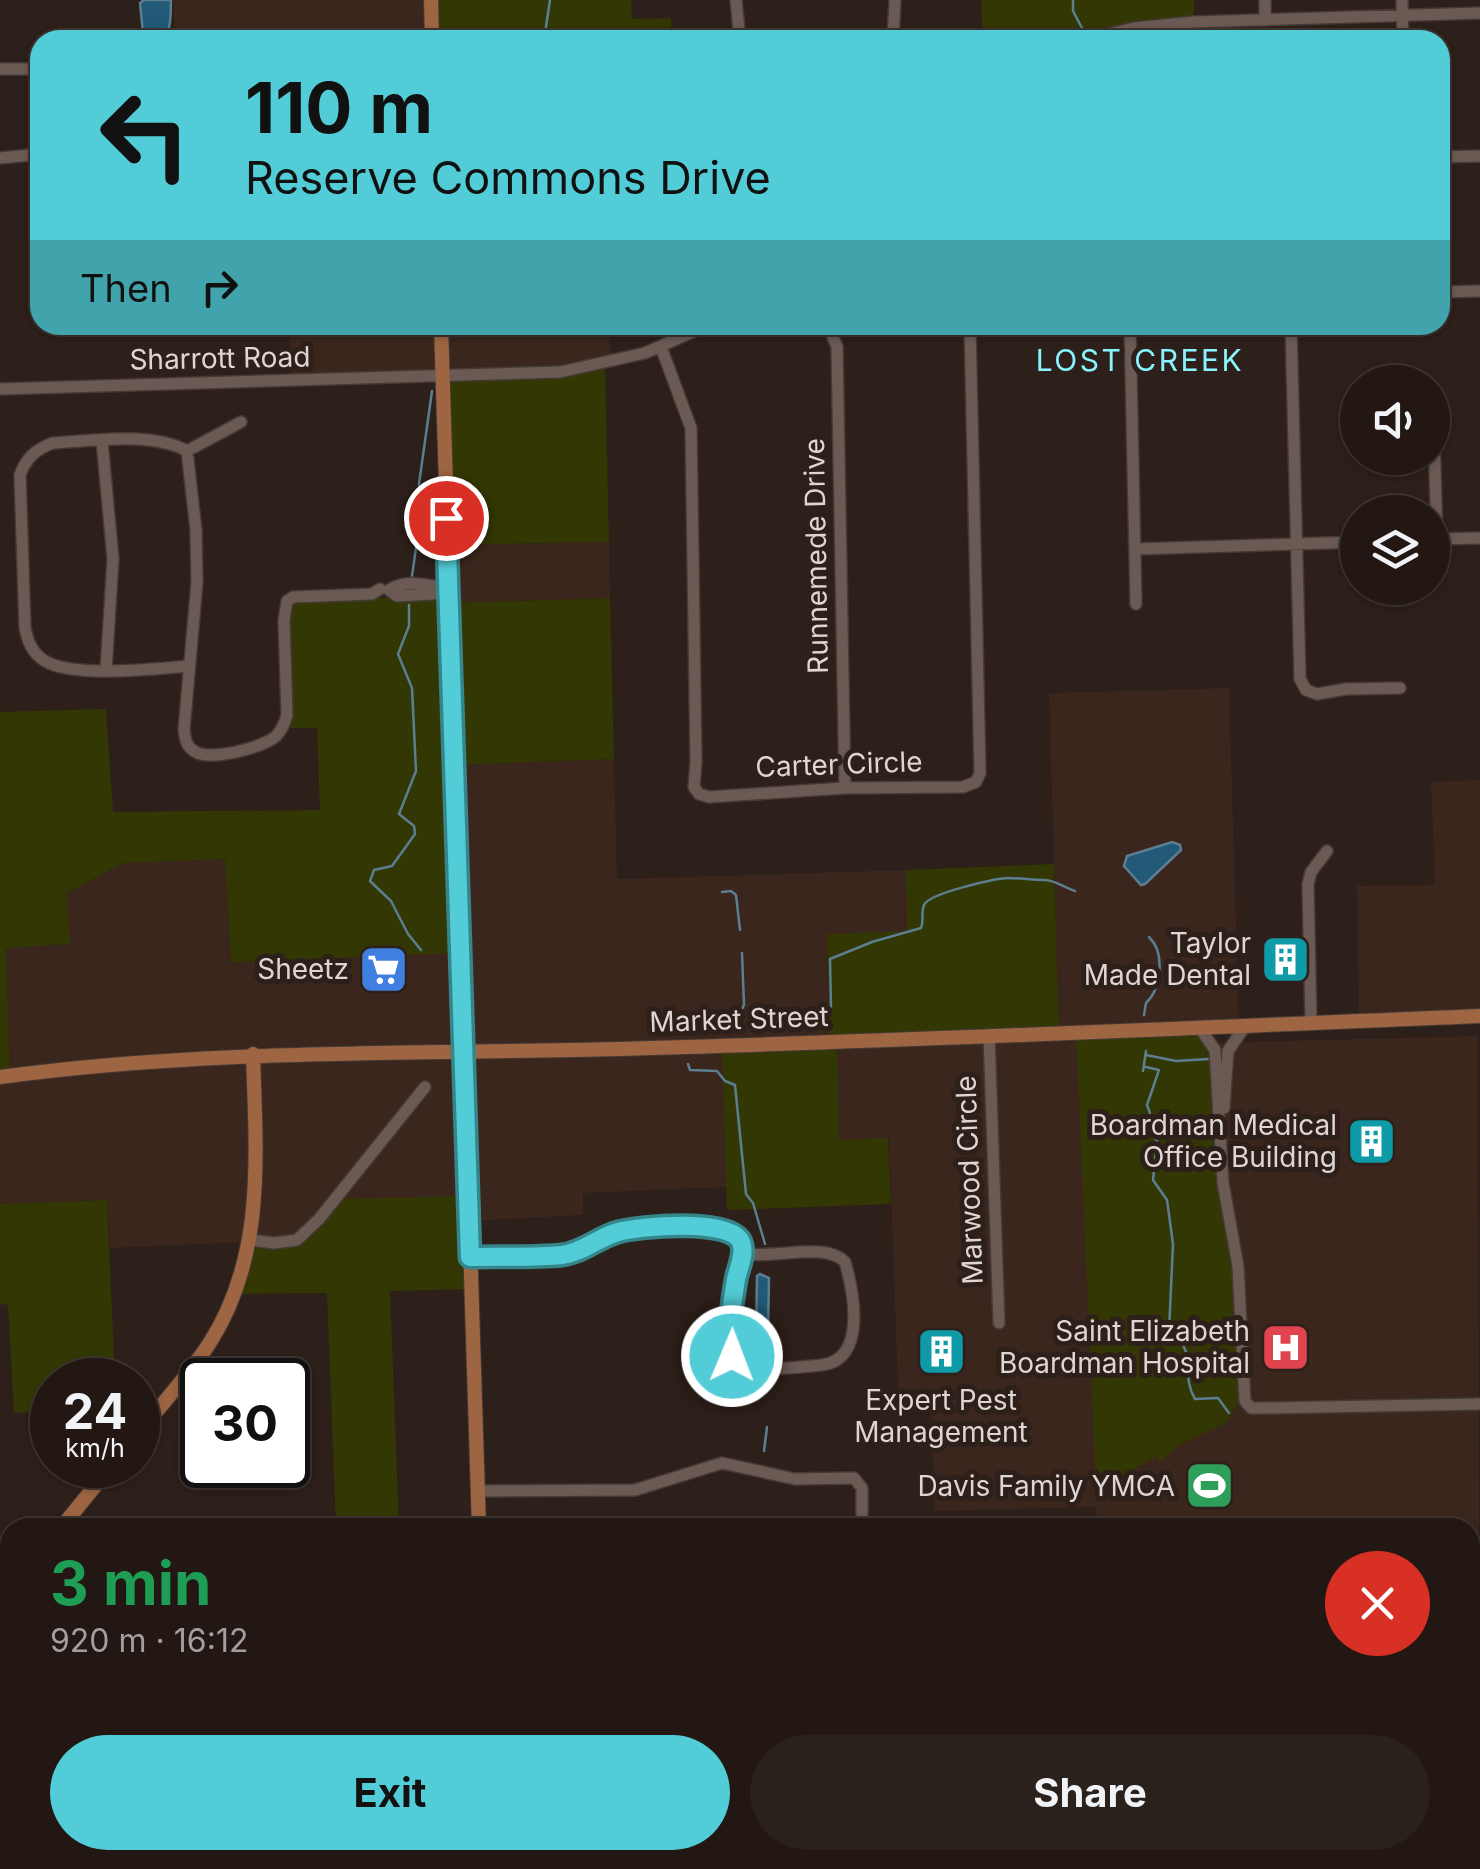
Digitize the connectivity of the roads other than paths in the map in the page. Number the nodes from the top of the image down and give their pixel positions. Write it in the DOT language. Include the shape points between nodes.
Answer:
graph roads {
  1 [pos="431,0"];
  2 [pos="736,0"];
  3 [pos="895,0"];
  4 [pos="1265,0"];
  5 [pos="1402,0"];
  6 [pos="1480,13"];
  7 [pos="1402,16"];
  8 [pos="1265,20"];
  9 [pos="432,30"];
  10 [pos="739,30"];
  11 [pos="893,30"];
  12 [pos="1128,30"];
  13 [pos="1403,30"];
  14 [pos="0,69"];
  15 [pos="30,69"];
  16 [pos="30,155"];
  17 [pos="1480,156"];
  18 [pos="1450,157"];
  19 [pos="0,158"];
  20 [pos="1480,291"];
  21 [pos="1450,292"];
  22 [pos="440,335"];
  23 [pos="687,335"];
  24 [pos="832,335"];
  25 [pos="970,335"];
  26 [pos="1130,335"];
  27 [pos="1291,335"];
  28 [pos="661,347"];
  29 [pos="442,378"];
  30 [pos="0,389"];
  31 [pos="241,422"];
  32 [pos="102,442"];
  33 [pos="187,451"];
  34 [pos="1480,538"];
  35 [pos="1450,539"];
  36 [pos="1340,543"];
  37 [pos="1295,545"];
  38 [pos="1135,549"];
  39 [pos="380,589"];
  40 [pos="1136,604"];
  41 [pos="190,666"];
  42 [pos="106,670"];
  43 [pos="1400,688"];
  44 [pos="845,788"];
  45 [pos="1327,851"];
  46 [pos="1480,1016"];
  47 [pos="1311,1022"];
  48 [pos="1246,1025"];
  49 [pos="1199,1026"];
  50 [pos="989,1035"];
  51 [pos="464,1050"];
  52 [pos="253,1054"];
  53 [pos="0,1077"];
  54 [pos="425,1087"];
  55 [pos="1221,1127"];
  56 [pos="251,1240"];
  57 [pos="743,1253"];
  58 [pos="470,1257"];
  59 [pos="1000,1323"];
  60 [pos="1480,1404"];
  61 [pos="160,1406"];
  62 [pos="93,1488"];
  63 [pos="478,1491"];
  64 [pos="69,1518"];
  65 [pos="479,1518"];
  66 [pos="862,1518"];
  1 -- 9 [label="main road"];
  2 -- 10 [label="street"];
  3 -- 11 [label="street"];
  4 -- 8 [label="street"];
  5 -- 7 [label="street"];
  6 -- 7 [label="street"];
  7 -- 8 [label="street"];
  7 -- 13 [label="street"];
  8 -- 12 [label="street"];
  14 -- 15 [label="street"];
  16 -- 19 [label="street"];
  17 -- 18 [label="street"];
  20 -- 21 [label="street"];
  22 -- 29 [label="main road"];
  23 -- 28 [label="street, Sharrott Road"];
  24 -- 44 [label="street, Runnemede Drive"];
  25 -- 44 [label="street, Carter Circle" via="979,778 963,787"];
  26 -- 38 [label="street"];
  27 -- 37 [label="street"];
  28 -- 29 [label="street, Sharrott Road" via="560,372"];
  28 -- 44 [label="street, Carter Circle" via="690,428 694,787 710,797"];
  29 -- 30 [label="street, Sharrott Road"];
  29 -- 51 [label="main road"];
  31 -- 33 [label="street"];
  32 -- 33 [label="street" via="153,440"];
  32 -- 42 [label="street" via="113,560"];
  32 -- 42 [label="street" via="39,448 22,468 19,485 28,640 52,664"];
  33 -- 41 [label="street" via="197,582"];
  34 -- 35 [label="street"];
  36 -- 37 [label="street"];
  37 -- 38 [label="street"];
  37 -- 43 [label="street" via="1302,685 1317,694"];
  38 -- 40 [label="street"];
  39 -- 41 [label="street" via="287,601 288,715 266,742 210,755 188,746"];
  41 -- 42 [label="street"];
  45 -- 47 [label="street" via="1308,884"];
  46 -- 47 [label="main road, Market Street"];
  47 -- 48 [label="main road, Market Street"];
  48 -- 49 [label="main road, Market Street"];
  48 -- 55 [label="street" via="1228,1052"];
  49 -- 50 [label="main road, Market Street"];
  49 -- 55 [label="street" via="1216,1050"];
  50 -- 51 [label="main road, Market Street"];
  50 -- 59 [label="street, Marwood Circle"];
  51 -- 52 [label="main road, Market Street"];
  51 -- 58 [label="main road"];
  52 -- 53 [label="main road, Market Street"];
  52 -- 56 [label="main road"];
  54 -- 56 [label="street" via="297,1240"];
  55 -- 60 [label="street" via="1245,1401 1251,1408"];
  56 -- 61 [label="main road" via="208,1345"];
  57 -- 57 [label="street" via="731,1316 732,1356 759,1367 840,1359 853,1331 845,1262 827,1252"];
  57 -- 58 [label="street" via="730,1230 710,1226 623,1230 560,1255"];
  58 -- 63 [label="main road"];
  62 -- 64 [label="main road"];
  63 -- 65 [label="main road"];
  63 -- 66 [label="street" via="635,1490 729,1463 794,1478 854,1478 862,1488"];
}
